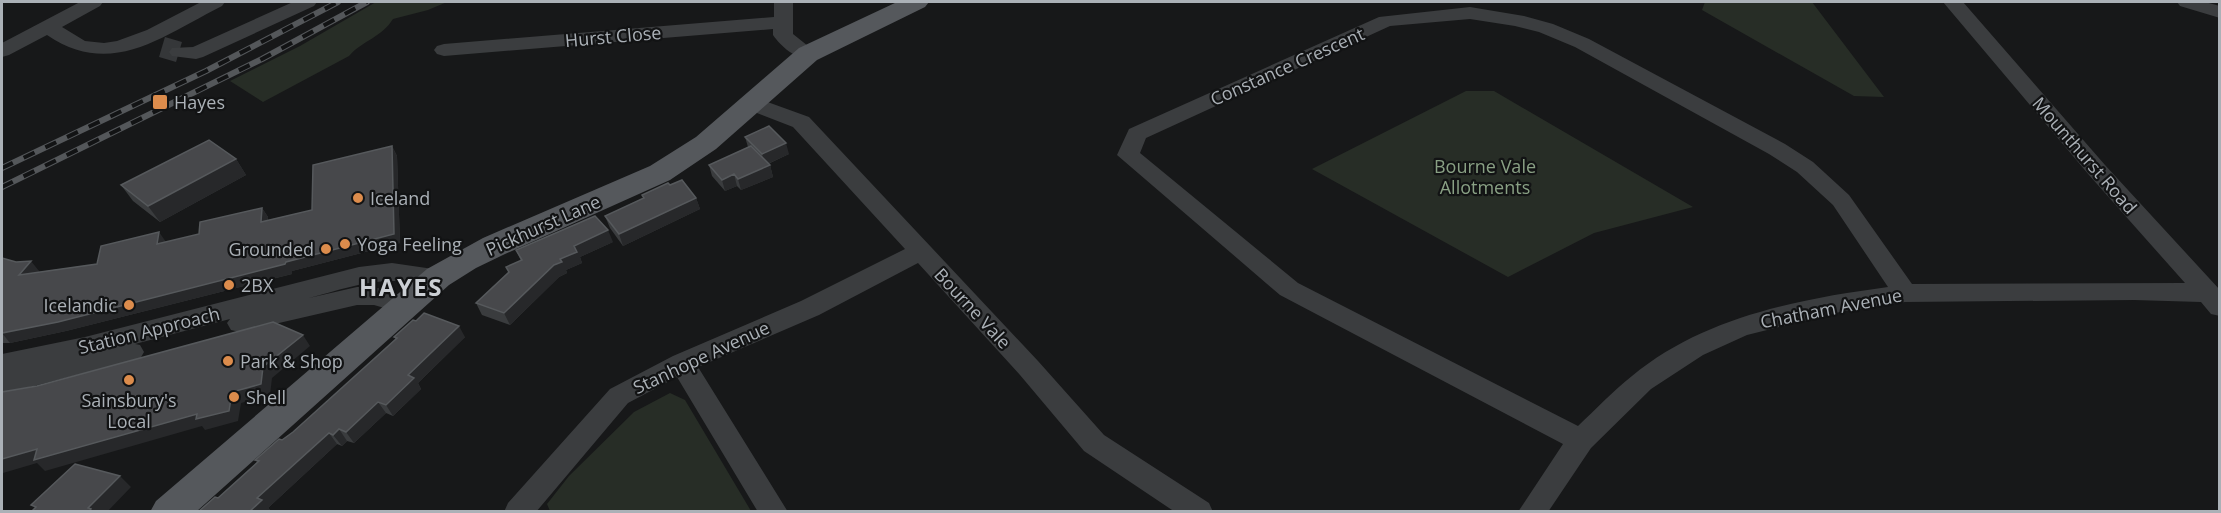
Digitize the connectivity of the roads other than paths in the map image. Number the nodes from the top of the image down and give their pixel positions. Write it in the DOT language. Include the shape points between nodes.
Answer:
graph roads {
  1 [pos="93,2"];
  2 [pos="215,2"];
  3 [pos="307,2"];
  4 [pos="784,2"];
  5 [pos="916,2"];
  6 [pos="1953,2"];
  7 [pos="2187,2"];
  8 [pos="2220,12"];
  9 [pos="782,22"];
  10 [pos="47,26"];
  11 [pos="127,45"];
  12 [pos="444,50"];
  13 [pos="2,51"];
  14 [pos="808,54"];
  15 [pos="751,103"];
  16 [pos="921,252"];
  17 [pos="438,277"];
  18 [pos="1905,293"];
  19 [pos="2213,300"];
  20 [pos="405,304"];
  21 [pos="682,363"];
  22 [pos="2,364"];
  23 [pos="2,384"];
  24 [pos="1581,440"];
  25 [pos="169,512"];
  26 [pos="518,512"];
  27 [pos="774,512"];
  28 [pos="1199,512"];
  29 [pos="1532,512"];
  1 -- 10 [label="street"];
  2 -- 11 [label="street"];
  3 -- 11 [label="street" via="179,54"];
  4 -- 9 [label="street"];
  5 -- 14 [label="main road, Pickhurst Lane"];
  6 -- 19 [label="street, Mounthurst Road"];
  7 -- 8 [label="street"];
  9 -- 12 [label="street, Hurst Close"];
  9 -- 14 [label="street" via="783,35"];
  10 -- 11 [label="street" via="89,49"];
  10 -- 13 [label="street"];
  14 -- 15 [label="main road, Pickhurst Lane"];
  15 -- 16 [label="street, Bourne Vale" via="801,122"];
  15 -- 17 [label="main road, Pickhurst Lane" via="706,143 660,173 494,246"];
  16 -- 21 [label="street, Stanhope Avenue" via="810,308"];
  16 -- 28 [label="street, Bourne Vale" via="1094,443"];
  17 -- 20 [label="main road, Pickhurst Lane"];
  17 -- 22 [label="street, Station Approach" via="392,272 359,276 85,347"];
  18 -- 19 [label="street, Chatham Avenue" via="2134,291"];
  18 -- 24 [label="street, Chatham Avenue" via="1844,302 1738,328 1694,348 1642,382"];
  18 -- 24 [label="street, Constance Crescent" via="1841,200 1805,167 1582,43 1517,20 1470,13 1386,21 1137,134 1128,155 1289,289"];
  20 -- 23 [label="street, Station Approach" via="366,295 332,300"];
  20 -- 25 [label="main road, Pickhurst Lane"];
  21 -- 26 [label="street, Stanhope Avenue" via="619,396"];
  21 -- 27 [label="street"];
  24 -- 29 [label="street, Chatham Avenue"];
}
